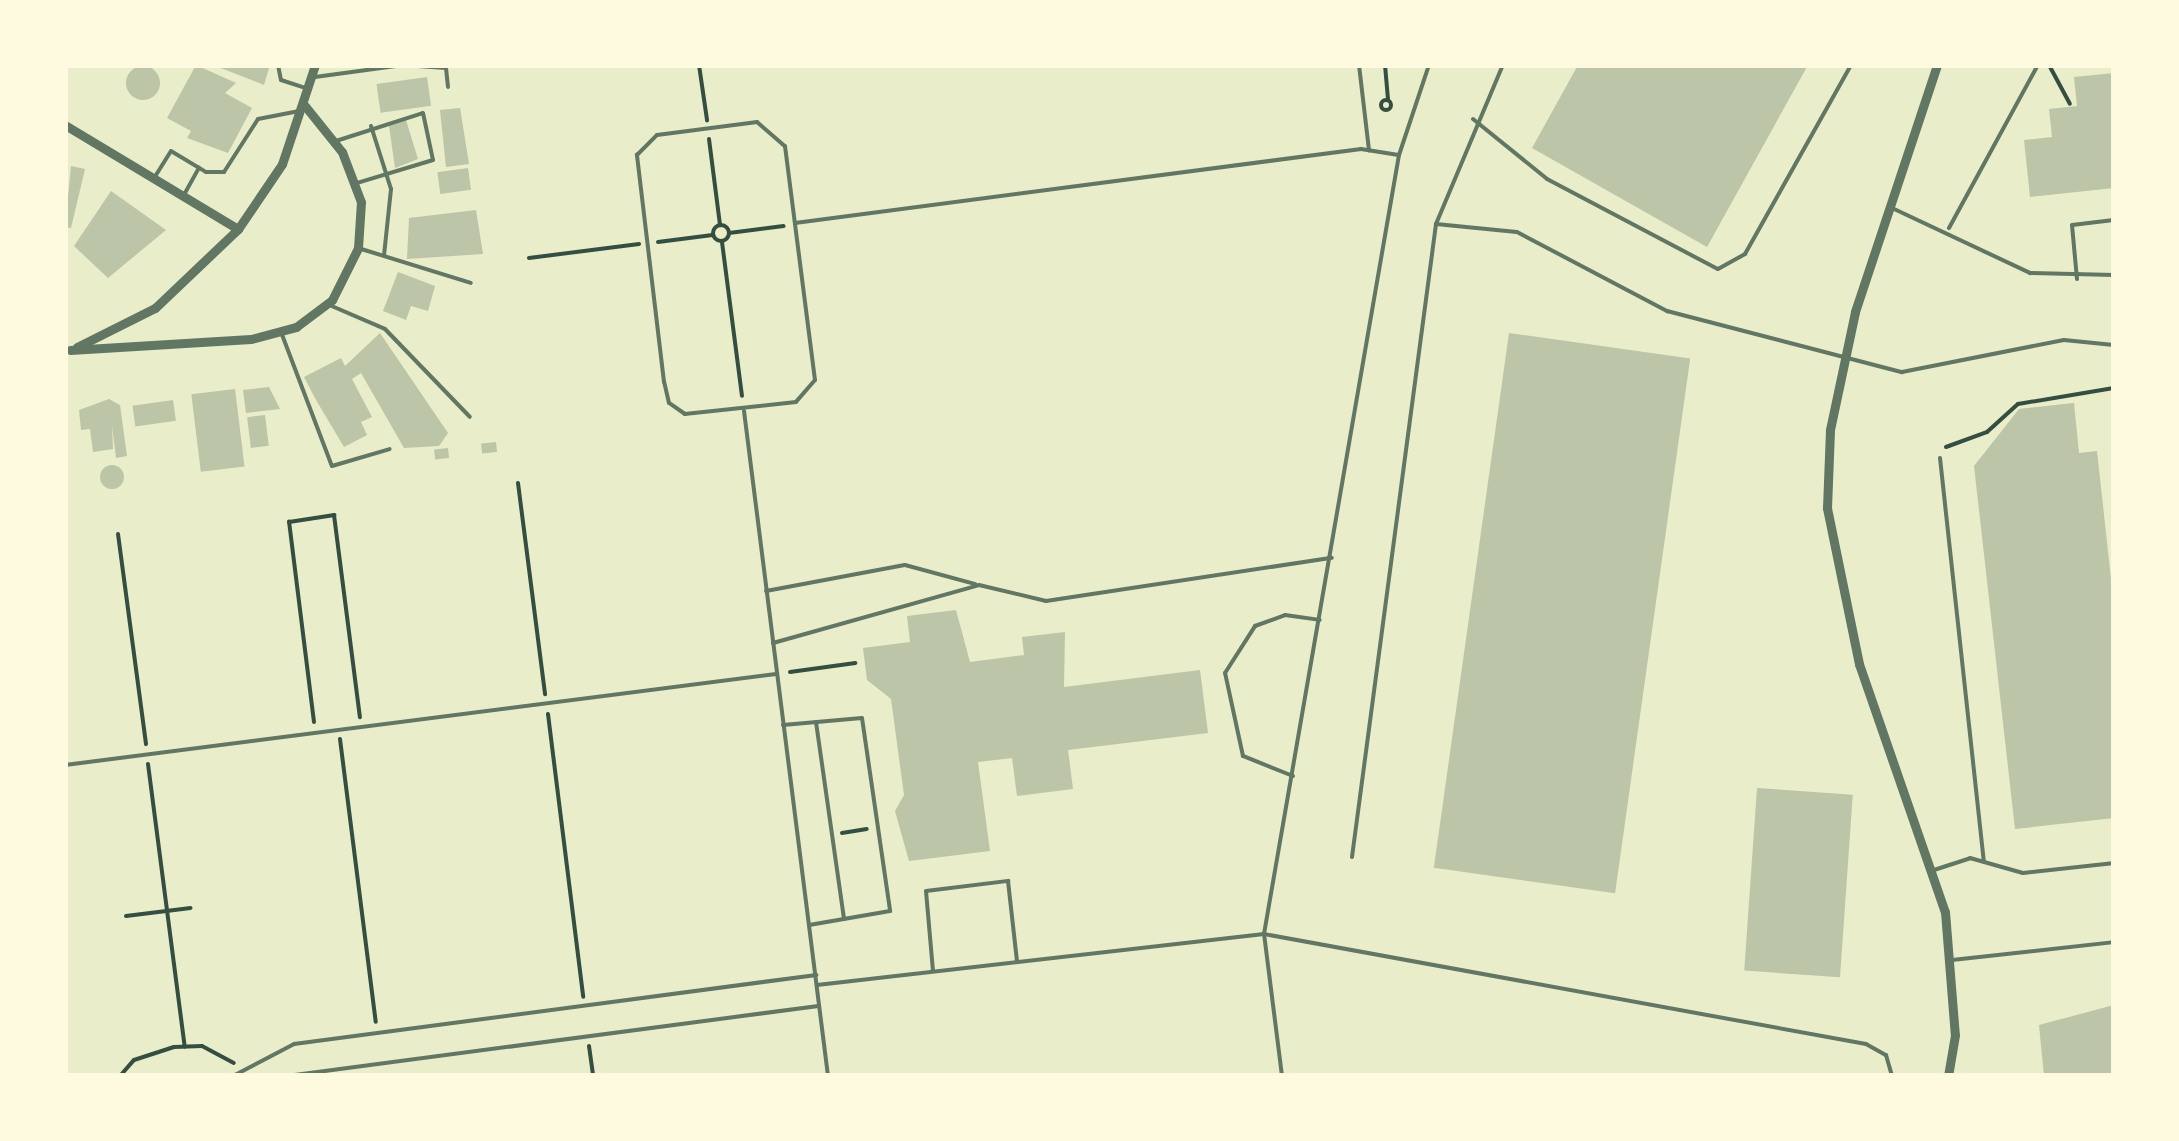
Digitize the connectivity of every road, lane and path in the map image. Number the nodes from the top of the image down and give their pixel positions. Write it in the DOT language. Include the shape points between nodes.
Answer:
graph roads {
  1 [pos="278,65"];
  2 [pos="315,65"];
  3 [pos="700,65"];
  4 [pos="1358,65"];
  5 [pos="1385,65"];
  6 [pos="1429,65"];
  7 [pos="1503,65"];
  8 [pos="1852,65"];
  9 [pos="1938,65"];
  10 [pos="2038,65"];
  11 [pos="2049,65"];
  12 [pos="311,83"];
  13 [pos="448,87"];
  14 [pos="1388,100"];
  15 [pos="2070,104"];
  16 [pos="304,109"];
  17 [pos="1473,119"];
  18 [pos="65,125"];
  19 [pos="371,126"];
  20 [pos="708,128"];
  21 [pos="336,142"];
  22 [pos="1369,150"];
  23 [pos="1398,155"];
  24 [pos="200,168"];
  25 [pos="388,173"];
  26 [pos="156,175"];
  27 [pos="356,182"];
  28 [pos="184,193"];
  29 [pos="1888,206"];
  30 [pos="2114,220"];
  31 [pos="795,224"];
  32 [pos="1436,224"];
  33 [pos="720,225"];
  34 [pos="238,229"];
  35 [pos="1948,229"];
  36 [pos="729,233"];
  37 [pos="713,235"];
  38 [pos="722,242"];
  39 [pos="645,243"];
  40 [pos="358,248"];
  41 [pos="384,256"];
  42 [pos="529,258"];
  43 [pos="2114,275"];
  44 [pos="2077,278"];
  45 [pos="471,283"];
  46 [pos="327,304"];
  47 [pos="281,332"];
  48 [pos="2114,345"];
  49 [pos="68,350"];
  50 [pos="1844,356"];
  51 [pos="2114,388"];
  52 [pos="744,411"];
  53 [pos="470,416"];
  54 [pos="390,450"];
  55 [pos="1940,458"];
  56 [pos="518,482"];
  57 [pos="118,534"];
  58 [pos="1332,558"];
  59 [pos="979,585"];
  60 [pos="766,591"];
  61 [pos="1321,620"];
  62 [pos="772,643"];
  63 [pos="854,663"];
  64 [pos="776,674"];
  65 [pos="546,703"];
  66 [pos="816,722"];
  67 [pos="783,725"];
  68 [pos="362,726"];
  69 [pos="339,730"];
  70 [pos="315,732"];
  71 [pos="147,754"];
  72 [pos="65,765"];
  73 [pos="1293,776"];
  74 [pos="878,828"];
  75 [pos="832,834"];
  76 [pos="1352,856"];
  77 [pos="1984,862"];
  78 [pos="2114,863"];
  79 [pos="1934,870"];
  80 [pos="191,908"];
  81 [pos="168,911"];
  82 [pos="126,916"];
  83 [pos="844,919"];
  84 [pos="809,925"];
  85 [pos="1264,934"];
  86 [pos="2114,942"];
  87 [pos="1952,960"];
  88 [pos="1017,961"];
  89 [pos="933,971"];
  90 [pos="816,975"];
  91 [pos="817,986"];
  92 [pos="584,1005"];
  93 [pos="819,1006"];
  94 [pos="376,1032"];
  95 [pos="587,1034"];
  96 [pos="185,1046"];
  97 [pos="243,1066"];
  98 [pos="120,1076"];
  99 [pos="233,1076"];
  100 [pos="287,1076"];
  101 [pos="593,1076"];
  102 [pos="828,1076"];
  103 [pos="1282,1076"];
  104 [pos="1892,1076"];
  105 [pos="1948,1076"];
  1 -- 12 [label="lane" via="281,80"];
  2 -- 12 [label="street"];
  3 -- 20 [label="path"];
  4 -- 22 [label="lane"];
  5 -- 14 [label="path"];
  6 -- 23 [label="lane"];
  7 -- 17 [label="lane"];
  8 -- 17 [label="lane" via="1745,254 1718,268 1547,180"];
  9 -- 29 [label="street"];
  10 -- 35 [label="lane"];
  11 -- 15 [label="path"];
  12 -- 13 [label="lane" via="403,65 446,68"];
  12 -- 16 [label="street"];
  16 -- 21 [label="street"];
  16 -- 24 [label="lane" via="264,115 229,169"];
  16 -- 34 [label="street" via="282,164"];
  17 -- 32 [label="lane"];
  18 -- 26 [label="street"];
  19 -- 21 [label="lane"];
  19 -- 25 [label="lane"];
  19 -- 25 [label="lane" via="422,113 433,160"];
  20 -- 31 [label="lane" via="757,122 780,133"];
  20 -- 33 [label="path"];
  20 -- 39 [label="lane" via="656,134 638,151"];
  21 -- 27 [label="street"];
  22 -- 23 [label="lane"];
  22 -- 31 [label="lane"];
  23 -- 58 [label="lane"];
  24 -- 26 [label="lane" via="171,151"];
  24 -- 28 [label="lane"];
  25 -- 27 [label="lane"];
  25 -- 41 [label="lane"];
  26 -- 28 [label="street"];
  27 -- 40 [label="street"];
  28 -- 34 [label="street"];
  29 -- 35 [label="lane"];
  29 -- 50 [label="street"];
  30 -- 44 [label="lane" via="2072,226"];
  31 -- 36 [label="path"];
  31 -- 52 [label="lane" via="815,380 796,402"];
  32 -- 50 [label="lane" via="1516,232 1667,311"];
  32 -- 76 [label="lane"];
  33 -- 36 [label="path"];
  33 -- 37 [label="path"];
  34 -- 49 [label="street" via="156,308"];
  35 -- 44 [label="lane" via="2030,274"];
  36 -- 38 [label="path"];
  37 -- 38 [label="path"];
  37 -- 39 [label="path"];
  38 -- 52 [label="path"];
  39 -- 42 [label="path"];
  39 -- 52 [label="lane" via="669,403 692,415"];
  40 -- 41 [label="lane"];
  40 -- 46 [label="street"];
  41 -- 45 [label="lane"];
  43 -- 44 [label="lane"];
  46 -- 47 [label="street"];
  46 -- 53 [label="lane" via="385,329"];
  47 -- 49 [label="street"];
  47 -- 54 [label="lane" via="332,466"];
  48 -- 50 [label="lane" via="2048,342 1919,372"];
  50 -- 79 [label="street" via="1826,470 1832,556 1859,664"];
  51 -- 55 [label="path" via="2018,404 1987,432 1949,443"];
  52 -- 60 [label="lane"];
  55 -- 77 [label="lane"];
  56 -- 65 [label="path"];
  57 -- 71 [label="path"];
  58 -- 59 [label="lane" via="1046,601"];
  58 -- 61 [label="lane"];
  59 -- 60 [label="lane" via="905,565"];
  59 -- 62 [label="lane"];
  60 -- 62 [label="lane"];
  61 -- 73 [label="lane"];
  61 -- 73 [label="lane" via="1285,616 1255,626 1226,673 1243,756"];
  62 -- 64 [label="lane"];
  63 -- 64 [label="path"];
  64 -- 65 [label="lane"];
  64 -- 67 [label="lane"];
  65 -- 68 [label="lane"];
  65 -- 92 [label="path"];
  66 -- 67 [label="lane"];
  66 -- 74 [label="lane" via="862,718"];
  66 -- 75 [label="lane"];
  67 -- 84 [label="lane"];
  68 -- 69 [label="lane"];
  68 -- 70 [label="path" via="334,515 289,522"];
  69 -- 70 [label="lane"];
  69 -- 94 [label="path"];
  70 -- 71 [label="lane"];
  71 -- 72 [label="lane"];
  71 -- 81 [label="path"];
  73 -- 85 [label="lane"];
  74 -- 75 [label="path"];
  74 -- 83 [label="lane" via="890,911"];
  75 -- 83 [label="lane"];
  77 -- 78 [label="lane" via="2023,873"];
  77 -- 79 [label="lane"];
  79 -- 87 [label="street"];
  80 -- 81 [label="path"];
  81 -- 82 [label="path"];
  81 -- 96 [label="path"];
  83 -- 84 [label="lane"];
  84 -- 90 [label="lane"];
  85 -- 88 [label="lane"];
  85 -- 103 [label="lane"];
  85 -- 104 [label="lane" via="1866,1044 1886,1055"];
  86 -- 87 [label="lane"];
  87 -- 105 [label="street"];
  88 -- 89 [label="lane"];
  88 -- 89 [label="lane" via="1008,881 926,890"];
  89 -- 91 [label="lane"];
  90 -- 91 [label="lane"];
  90 -- 92 [label="lane"];
  91 -- 93 [label="lane"];
  92 -- 94 [label="lane"];
  93 -- 95 [label="lane"];
  93 -- 102 [label="lane"];
  94 -- 97 [label="lane" via="294,1044"];
  95 -- 100 [label="lane"];
  95 -- 101 [label="path"];
  96 -- 97 [label="path"];
  96 -- 98 [label="path" via="145,1054"];
  97 -- 99 [label="lane"];
}
